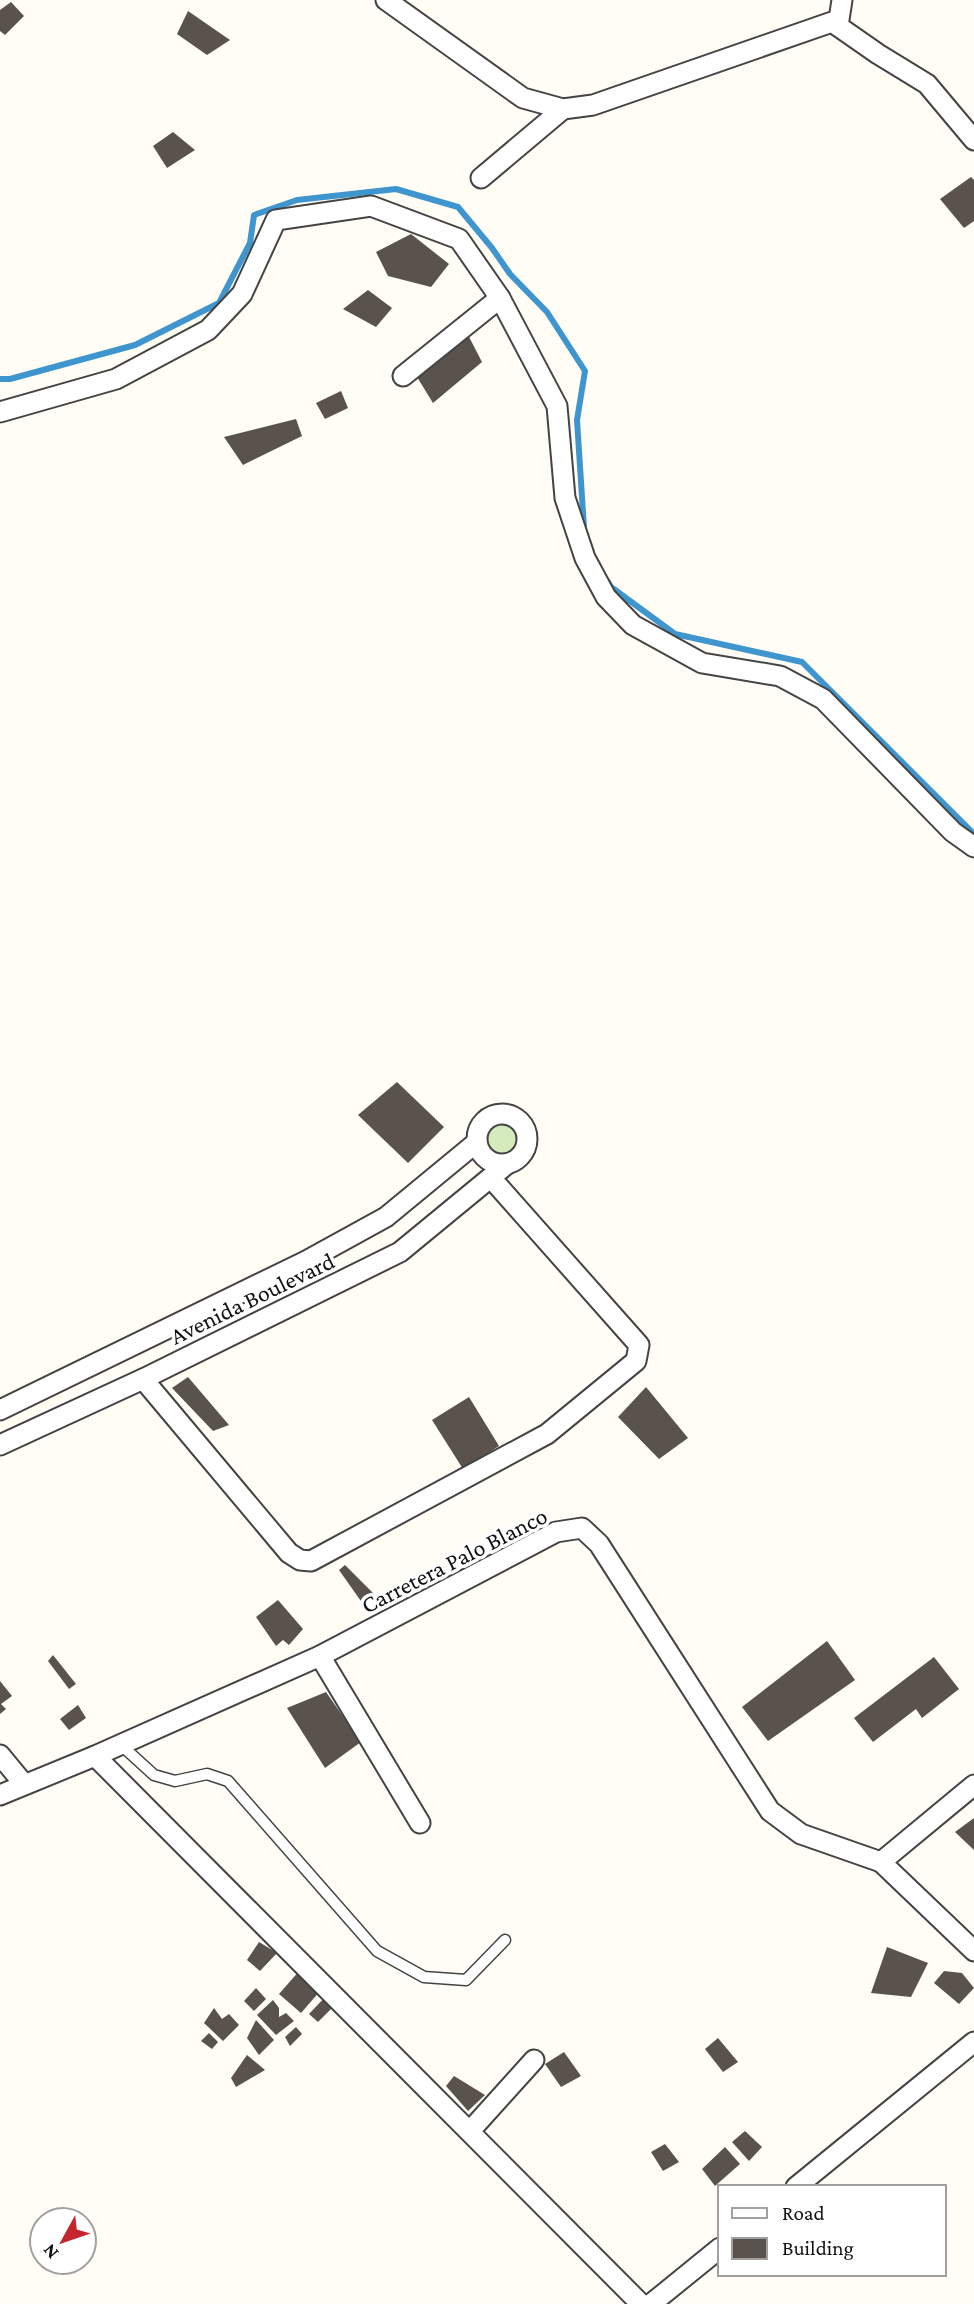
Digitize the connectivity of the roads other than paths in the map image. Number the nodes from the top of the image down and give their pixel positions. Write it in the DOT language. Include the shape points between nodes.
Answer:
graph roads {
  1 [pos="386,0"];
  2 [pos="842,0"];
  3 [pos="838,26"];
  4 [pos="563,109"];
  5 [pos="974,140"];
  6 [pos="481,178"];
  7 [pos="500,298"];
  8 [pos="403,376"];
  9 [pos="0,412"];
  10 [pos="974,847"];
  11 [pos="477,1142"];
  12 [pos="507,1164"];
  13 [pos="491,1178"];
  14 [pos="143,1379"];
  15 [pos="0,1410"];
  16 [pos="0,1445"];
  17 [pos="320,1656"];
  18 [pos="120,1744"];
  19 [pos="0,1755"];
  20 [pos="95,1756"];
  21 [pos="24,1784"];
  22 [pos="974,1785"];
  23 [pos="0,1795"];
  24 [pos="421,1823"];
  25 [pos="881,1862"];
  26 [pos="505,1940"];
  27 [pos="974,1951"];
  28 [pos="974,2042"];
  29 [pos="534,2060"];
  30 [pos="470,2131"];
  31 [pos="798,2185"];
  32 [pos="718,2250"];
  33 [pos="641,2304"];
  34 [pos="651,2304"];
  1 -- 4 [label="street" via="523,98"];
  2 -- 3 [label="street"];
  3 -- 4 [label="street" via="832,22 593,105"];
  3 -- 5 [label="street" via="927,84"];
  4 -- 6 [label="street"];
  7 -- 8 [label="street"];
  7 -- 9 [label="street" via="459,239 371,206 276,220 242,294 208,330 116,379"];
  7 -- 10 [label="street" via="557,407 565,498 585,558 606,597 633,625 702,663 780,676 823,699"];
  11 -- 12 [label="street" via="484,1157"];
  11 -- 12 [label="street" via="480,1126 493,1115 517,1118 528,1140 522,1156"];
  11 -- 15 [label="street, Avenida Boulevard" via="386,1217 306,1261"];
  12 -- 13 [label="street, Avenida Boulevard"];
  13 -- 14 [label="street, Avenida Boulevard" via="400,1252"];
  13 -- 14 [label="street" via="639,1345 636,1361 547,1434 311,1561 300,1560 289,1553"];
  14 -- 16 [label="street, Avenida Boulevard"];
  17 -- 18 [label="street, Carretera Palo Blanco"];
  17 -- 24 [label="street"];
  17 -- 25 [label="street, Carretera Palo Blanco" via="556,1532 582,1528 599,1544 770,1811 802,1835"];
  18 -- 20 [label="street, Carretera Palo Blanco"];
  18 -- 26 [label="lane" via="154,1775 175,1781 206,1774 228,1782 377,1951 424,1977 466,1980"];
  19 -- 21 [label="street"];
  20 -- 21 [label="street, Carretera Palo Blanco"];
  20 -- 30 [label="street"];
  21 -- 23 [label="street, Carretera Palo Blanco"];
  22 -- 25 [label="street"];
  25 -- 27 [label="street, Carretera Palo Blanco"];
  28 -- 31 [label="street"];
  29 -- 30 [label="street"];
  30 -- 33 [label="street"];
  32 -- 34 [label="street"];
}
